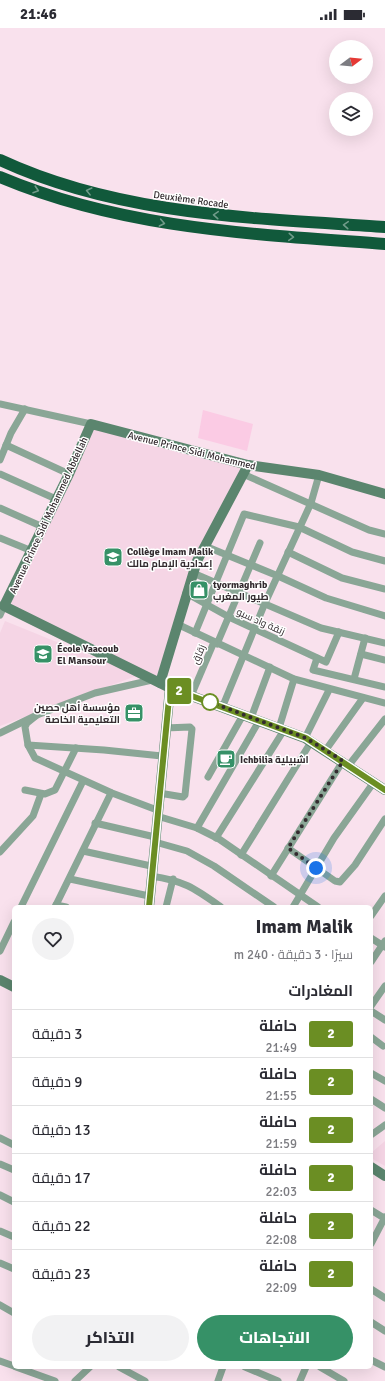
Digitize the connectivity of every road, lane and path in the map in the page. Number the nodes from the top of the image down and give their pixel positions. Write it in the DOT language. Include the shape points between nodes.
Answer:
graph roads {
  1 [pos="0,160"];
  2 [pos="0,177"];
  3 [pos="385,227"];
  4 [pos="385,244"];
  5 [pos="0,404"];
  6 [pos="25,409"];
  7 [pos="91,424"];
  8 [pos="6,445"];
  9 [pos="0,460"];
  10 [pos="248,465"];
  11 [pos="0,474"];
  12 [pos="69,474"];
  13 [pos="243,474"];
  14 [pos="319,475"];
  15 [pos="385,494"];
  16 [pos="56,499"];
  17 [pos="311,503"];
  18 [pos="0,508"];
  19 [pos="43,527"];
  20 [pos="299,527"];
  21 [pos="385,534"];
  22 [pos="0,538"];
  23 [pos="260,543"];
  24 [pos="205,546"];
  25 [pos="32,551"];
  26 [pos="288,552"];
  27 [pos="227,555"];
  28 [pos="385,561"];
  29 [pos="251,566"];
  30 [pos="193,573"];
  31 [pos="278,576"];
  32 [pos="216,582"];
  33 [pos="385,589"];
  34 [pos="186,593"];
  35 [pos="239,593"];
  36 [pos="265,603"];
  37 [pos="206,605"];
  38 [pos="1,608"];
  39 [pos="385,616"];
  40 [pos="229,617"];
  41 [pos="177,624"];
  42 [pos="255,628"];
  43 [pos="339,632"];
  44 [pos="194,633"];
  45 [pos="365,638"];
  46 [pos="216,643"];
  47 [pos="385,643"];
  48 [pos="361,654"];
  49 [pos="243,656"];
  50 [pos="317,658"];
  51 [pos="385,660"];
  52 [pos="270,667"];
  53 [pos="294,679"];
  54 [pos="354,679"];
  55 [pos="156,682"];
  56 [pos="385,687"];
  57 [pos="170,688"];
  58 [pos="329,690"];
  59 [pos="191,696"];
  60 [pos="363,698"];
  61 [pos="385,703"];
  62 [pos="222,708"];
  63 [pos="37,715"];
  64 [pos="251,718"];
  65 [pos="385,719"];
  66 [pos="165,728"];
  67 [pos="282,729"];
  68 [pos="0,733"];
  69 [pos="308,740"];
  70 [pos="28,746"];
  71 [pos="76,748"];
  72 [pos="325,751"];
  73 [pos="162,756"];
  74 [pos="346,763"];
  75 [pos="65,772"];
  76 [pos="208,777"];
  77 [pos="83,781"];
  78 [pos="374,782"];
  79 [pos="25,790"];
  80 [pos="385,790"];
  81 [pos="110,793"];
  82 [pos="159,793"];
  83 [pos="41,794"];
  84 [pos="157,813"];
  85 [pos="385,819"];
  86 [pos="95,823"];
  87 [pos="197,828"];
  88 [pos="216,838"];
  89 [pos="155,839"];
  90 [pos="288,848"];
  91 [pos="83,850"];
  92 [pos="0,852"];
  93 [pos="241,855"];
  94 [pos="316,868"];
  95 [pos="151,871"];
  96 [pos="271,876"];
  97 [pos="70,879"];
  98 [pos="173,879"];
  99 [pos="300,895"];
  100 [pos="149,896"];
  101 [pos="385,896"];
  102 [pos="22,905"];
  103 [pos="56,905"];
  104 [pos="148,905"];
  105 [pos="166,905"];
  106 [pos="218,905"];
  107 [pos="271,905"];
  108 [pos="295,905"];
  109 [pos="315,905"];
  110 [pos="373,913"];
  111 [pos="12,926"];
  112 [pos="373,939"];
  113 [pos="384,944"];
  114 [pos="0,951"];
  115 [pos="373,959"];
  116 [pos="0,980"];
  117 [pos="12,985"];
  118 [pos="385,986"];
  119 [pos="373,1003"];
  120 [pos="373,1012"];
  121 [pos="385,1020"];
  122 [pos="373,1038"];
  123 [pos="383,1046"];
  124 [pos="373,1074"];
  125 [pos="385,1081"];
  126 [pos="373,1100"];
  127 [pos="385,1108"];
  128 [pos="385,1126"];
  129 [pos="373,1134"];
  130 [pos="0,1138"];
  131 [pos="12,1144"];
  132 [pos="0,1164"];
  133 [pos="12,1169"];
  134 [pos="373,1170"];
  135 [pos="385,1176"];
  136 [pos="0,1195"];
  137 [pos="12,1201"];
  138 [pos="373,1211"];
  139 [pos="384,1218"];
  140 [pos="0,1231"];
  141 [pos="12,1236"];
  142 [pos="373,1240"];
  143 [pos="0,1263"];
  144 [pos="12,1268"];
  145 [pos="373,1290"];
  146 [pos="385,1298"];
  147 [pos="0,1305"];
  148 [pos="12,1312"];
  149 [pos="373,1323"];
  150 [pos="385,1331"];
  151 [pos="0,1361"];
  152 [pos="373,1361"];
  153 [pos="12,1366"];
  154 [pos="385,1367"];
  155 [pos="21,1369"];
  156 [pos="88,1369"];
  157 [pos="123,1369"];
  158 [pos="223,1369"];
  159 [pos="250,1369"];
  160 [pos="305,1369"];
  161 [pos="323,1369"];
  162 [pos="221,1380"];
  163 [pos="54,1381"];
  164 [pos="76,1381"];
  165 [pos="145,1381"];
  166 [pos="278,1381"];
  167 [pos="300,1381"];
  168 [pos="344,1381"];
  3 -- 1 [label="highway, Deuxième Rocade, one-way" via="210,215 140,203 73,187"];
  2 -- 4 [label="highway, one-way" via="104,212 174,226 244,234"];
  5 -- 6 [label="street, Avenue Prince Sidi Mohammed"];
  6 -- 7 [label="street, Avenue Prince Sidi Mohammed"];
  6 -- 8 [label="street"];
  7 -- 10 [label="street, Avenue Prince Sidi Mohammed"];
  7 -- 12 [label="street, Avenue Prince Sidi Mohammed Abdellah"];
  8 -- 9 [label="street"];
  8 -- 12 [label="street"];
  10 -- 13 [label="street"];
  10 -- 14 [label="street, Avenue Prince Sidi Mohammed"];
  11 -- 16 [label="street"];
  12 -- 16 [label="street, Avenue Prince Sidi Mohammed Abdellah"];
  13 -- 17 [label="street"];
  13 -- 24 [label="street"];
  14 -- 15 [label="street, Avenue Prince Sidi Mohammed"];
  14 -- 17 [label="street"];
  16 -- 19 [label="street, Avenue Prince Sidi Mohammed Abdellah"];
  17 -- 20 [label="street"];
  17 -- 21 [label="street" via="369,530"];
  18 -- 19 [label="street"];
  19 -- 25 [label="street, Avenue Prince Sidi Mohammed Abdellah"];
  20 -- 26 [label="street"];
  20 -- 27 [label="street" via="244,514"];
  20 -- 28 [label="street" via="352,552"];
  22 -- 25 [label="street"];
  23 -- 29 [label="street, زقاق"];
  24 -- 27 [label="street"];
  24 -- 30 [label="street"];
  25 -- 38 [label="street, Avenue Prince Sidi Mohammed Abdellah"];
  26 -- 31 [label="street"];
  26 -- 33 [label="street" via="342,578"];
  27 -- 29 [label="street"];
  27 -- 32 [label="street"];
  29 -- 31 [label="street"];
  29 -- 35 [label="street, زقاق"];
  30 -- 32 [label="street"];
  30 -- 34 [label="street"];
  31 -- 36 [label="street"];
  31 -- 39 [label="street" via="326,598"];
  32 -- 35 [label="street"];
  32 -- 37 [label="street"];
  34 -- 37 [label="street, زنقة واد سبو"];
  34 -- 41 [label="street"];
  35 -- 36 [label="street"];
  35 -- 40 [label="street, زقاق"];
  36 -- 42 [label="street"];
  36 -- 43 [label="street" via="321,628"];
  37 -- 40 [label="street, زنقة واد سبو"];
  37 -- 44 [label="street"];
  38 -- 55 [label="street, Avenue Prince Sidi Mohammed Abdellah"];
  40 -- 42 [label="street, زنقة واد سبو"];
  40 -- 46 [label="street, زقاق"];
  41 -- 44 [label="street"];
  41 -- 55 [label="street"];
  42 -- 49 [label="street"];
  42 -- 50 [label="street, زنقة واد سبو"];
  43 -- 45 [label="street"];
  43 -- 50 [label="street" via="326,662"];
  44 -- 46 [label="street"];
  45 -- 47 [label="street"];
  45 -- 48 [label="street"];
  46 -- 49 [label="street"];
  46 -- 59 [label="street, زقاق"];
  48 -- 51 [label="street"];
  48 -- 54 [label="street"];
  49 -- 52 [label="street"];
  49 -- 62 [label="street"];
  50 -- 54 [label="street" via="313,670"];
  52 -- 53 [label="street"];
  52 -- 64 [label="street"];
  53 -- 58 [label="street"];
  53 -- 67 [label="street"];
  54 -- 56 [label="street"];
  55 -- 57 [label="street, Avenue Prince Sidi Mohammed Abdellah"];
  55 -- 63 [label="street" via="95,693"];
  57 -- 59 [label="street, Avenue Prince Sidi Mohammed Abdellah"];
  57 -- 66 [label="street"];
  58 -- 60 [label="street"];
  58 -- 69 [label="street"];
  59 -- 62 [label="street, Avenue Prince Sidi Mohammed Abdellah"];
  60 -- 61 [label="street"];
  60 -- 72 [label="street"];
  62 -- 64 [label="street, Avenue Prince Sidi Mohammed Abdellah"];
  63 -- 68 [label="street"];
  63 -- 70 [label="street" via="25,727"];
  64 -- 67 [label="street, Avenue Prince Sidi Mohammed Abdellah"];
  64 -- 76 [label="street"];
  64 -- 87 [label="street"];
  65 -- 74 [label="street"];
  66 -- 73 [label="street"];
  66 -- 82 [label="street" via="192,727 192,730 185,795 183,797"];
  67 -- 69 [label="street, Avenue Prince Sidi Mohammed Abdellah"];
  67 -- 88 [label="street"];
  69 -- 72 [label="street, Avenue Prince Sidi Mohammed Abdellah"];
  69 -- 93 [label="street"];
  70 -- 71 [label="street"];
  70 -- 75 [label="street" via="35,758"];
  71 -- 73 [label="street"];
  71 -- 75 [label="street"];
  72 -- 74 [label="street, Avenue Prince Sidi Mohammed Abdellah"];
  73 -- 82 [label="street"];
  74 -- 78 [label="street, Avenue Prince Sidi Mohammed Abdellah"];
  74 -- 90 [label="street"];
  75 -- 77 [label="street"];
  75 -- 83 [label="street" via="55,790"];
  77 -- 81 [label="street"];
  77 -- 102 [label="street"];
  78 -- 80 [label="street, Avenue Prince Sidi Mohammed Abdellah"];
  78 -- 94 [label="street"];
  79 -- 83 [label="street"];
  81 -- 84 [label="street"];
  81 -- 86 [label="street"];
  82 -- 84 [label="street"];
  83 -- 92 [label="street" via="33,816"];
  84 -- 87 [label="street"];
  84 -- 89 [label="street"];
  85 -- 94 [label="street" via="342,881 335,881"];
  86 -- 89 [label="street"];
  86 -- 91 [label="street"];
  87 -- 88 [label="street"];
  88 -- 93 [label="street"];
  89 -- 95 [label="street"];
  89 -- 107 [label="street" via="187,851 214,866"];
  90 -- 94 [label="street"];
  90 -- 96 [label="street"];
  91 -- 95 [label="street"];
  91 -- 97 [label="street"];
  93 -- 96 [label="street"];
  94 -- 99 [label="street"];
  95 -- 98 [label="street"];
  95 -- 100 [label="street"];
  96 -- 99 [label="street"];
  97 -- 100 [label="street"];
  97 -- 103 [label="street"];
  98 -- 105 [label="street"];
  98 -- 106 [label="street" via="190,886"];
  99 -- 108 [label="street"];
  99 -- 109 [label="street"];
  100 -- 104 [label="street"];
  101 -- 110 [label="street"];
  111 -- 114 [label="street"];
  112 -- 113 [label="street"];
  113 -- 115 [label="street"];
  116 -- 117 [label="street"];
  118 -- 119 [label="street"];
  120 -- 121 [label="street"];
  122 -- 123 [label="street"];
  124 -- 125 [label="street"];
  126 -- 127 [label="street"];
  128 -- 129 [label="street"];
  130 -- 131 [label="street"];
  132 -- 133 [label="street"];
  134 -- 135 [label="street"];
  136 -- 137 [label="street"];
  138 -- 139 [label="street"];
  139 -- 142 [label="street"];
  140 -- 141 [label="street"];
  143 -- 144 [label="street"];
  145 -- 146 [label="street"];
  147 -- 148 [label="street"];
  149 -- 150 [label="street"];
  151 -- 153 [label="street"];
  152 -- 154 [label="street"];
  155 -- 163 [label="street"];
  156 -- 164 [label="street"];
  157 -- 165 [label="street"];
  158 -- 162 [label="street"];
  159 -- 166 [label="street"];
  160 -- 167 [label="street"];
  161 -- 168 [label="street"];
}
